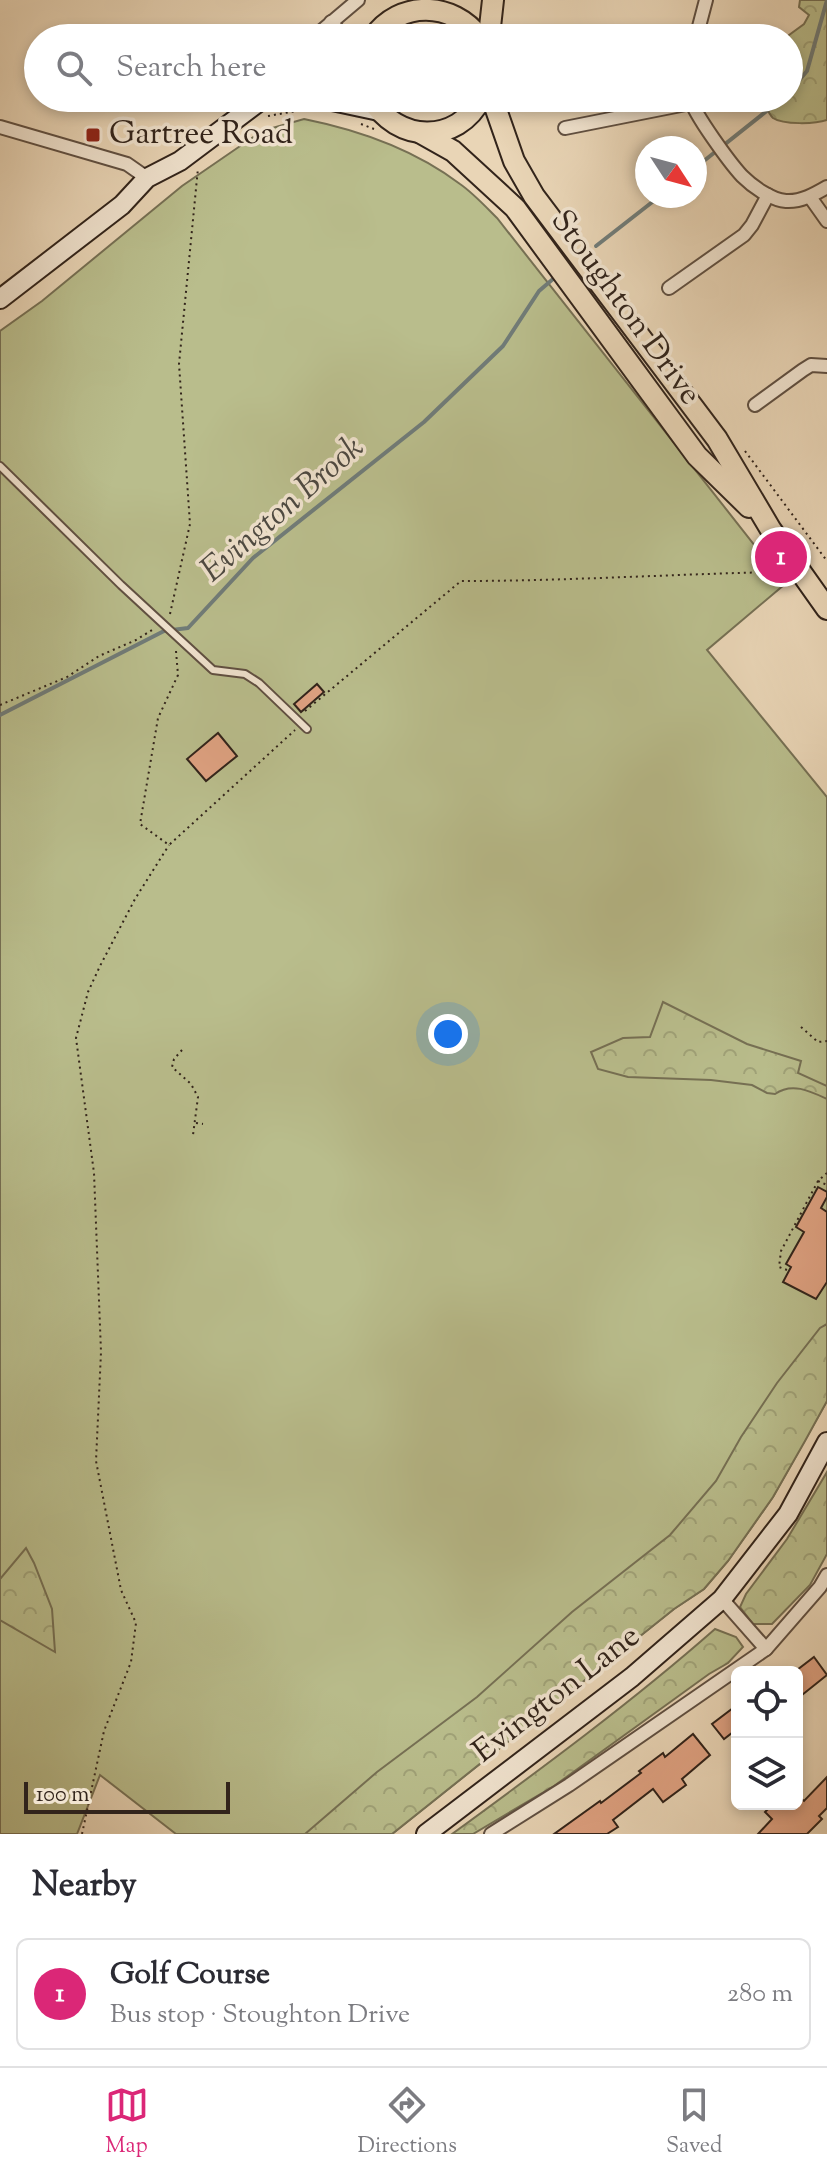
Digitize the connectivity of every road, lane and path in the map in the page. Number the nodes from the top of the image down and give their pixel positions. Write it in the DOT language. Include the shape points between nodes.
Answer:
graph roads {
  1 [pos="358,0"];
  2 [pos="493,0"];
  3 [pos="706,0"];
  4 [pos="410,6"];
  5 [pos="331,22"];
  6 [pos="329,24"];
  7 [pos="385,24"];
  8 [pos="468,24"];
  9 [pos="490,24"];
  10 [pos="700,24"];
  11 [pos="246,112"];
  12 [pos="286,112"];
  13 [pos="474,112"];
  14 [pos="497,112"];
  15 [pos="637,112"];
  16 [pos="698,112"];
  17 [pos="376,113"];
  18 [pos="260,120"];
  19 [pos="353,122"];
  20 [pos="0,127"];
  21 [pos="565,128"];
  22 [pos="421,133"];
  23 [pos="188,170"];
  24 [pos="147,178"];
  25 [pos="827,187"];
  26 [pos="768,195"];
  27 [pos="810,197"];
  28 [pos="827,221"];
  29 [pos="669,288"];
  30 [pos="0,299"];
  31 [pos="827,366"];
  32 [pos="755,405"];
  33 [pos="0,466"];
  34 [pos="771,530"];
  35 [pos="800,572"];
  36 [pos="827,609"];
  37 [pos="165,625"];
  38 [pos="175,635"];
  39 [pos="0,705"];
  40 [pos="307,729"];
  41 [pos="169,845"];
  42 [pos="801,1027"];
  43 [pos="827,1041"];
  44 [pos="182,1050"];
  45 [pos="195,1123"];
  46 [pos="203,1124"];
  47 [pos="193,1135"];
  48 [pos="827,1173"];
  49 [pos="818,1181"];
  50 [pos="827,1185"];
  51 [pos="787,1270"];
  52 [pos="827,1442"];
  53 [pos="827,1575"];
  54 [pos="722,1599"];
  55 [pos="766,1649"];
  56 [pos="82,1834"];
  57 [pos="426,1834"];
  58 [pos="491,1834"];
  1 -- 5 [label="street"];
  2 -- 9 [label="highway"];
  3 -- 10 [label="street"];
  4 -- 7 [label="highway"];
  4 -- 8 [label="highway" via="455,14"];
  5 -- 6 [label="street"];
  11 -- 24 [label="main road" via="180,161"];
  12 -- 18 [label="path"];
  13 -- 22 [label="highway" via="457,126"];
  14 -- 34 [label="highway, Stoughton Drive" via="514,161 534,196 717,439"];
  15 -- 21 [label="street"];
  16 -- 26 [label="street" via="743,177"];
  17 -- 19 [label="path"];
  17 -- 22 [label="highway, Stoughton Drive"];
  20 -- 24 [label="street" via="127,164"];
  22 -- 34 [label="highway, Stoughton Drive" via="453,151 515,208 697,456"];
  23 -- 37 [label="path" via="199,162 179,364 190,524"];
  24 -- 30 [label="main road" via="122,205"];
  25 -- 27 [label="street"];
  26 -- 27 [label="street" via="785,201"];
  26 -- 29 [label="street" via="744,235"];
  27 -- 28 [label="street"];
  31 -- 32 [label="street" via="811,365"];
  33 -- 37 [label="lane"];
  34 -- 35 [label="highway, Stoughton Drive"];
  35 -- 36 [label="highway, Stoughton Drive"];
  35 -- 40 [label="path" via="461,581 305,710"];
  37 -- 38 [label="lane"];
  37 -- 39 [label="path" via="67,677"];
  38 -- 40 [label="lane" via="213,670 245,674 259,683"];
  38 -- 41 [label="path" via="178,675 158,718 140,824"];
  40 -- 41 [label="path" via="294,731"];
  41 -- 56 [label="path" via="100,966 76,1038 94,1173 101,1352 96,1461 121,1590 136,1623 131,1662 104,1731"];
  42 -- 43 [label="path" via="818,1042"];
  44 -- 45 [label="path" via="172,1067 198,1097"];
  45 -- 46 [label="path"];
  45 -- 47 [label="path"];
  48 -- 49 [label="path"];
  49 -- 50 [label="path"];
  49 -- 51 [label="path" via="781,1251 779,1267"];
  52 -- 54 [label="main road, Evington Lane" via="788,1514"];
  53 -- 55 [label="street"];
  54 -- 55 [label="street"];
  54 -- 57 [label="main road, Evington Lane" via="632,1677"];
  55 -- 58 [label="street"];
}
